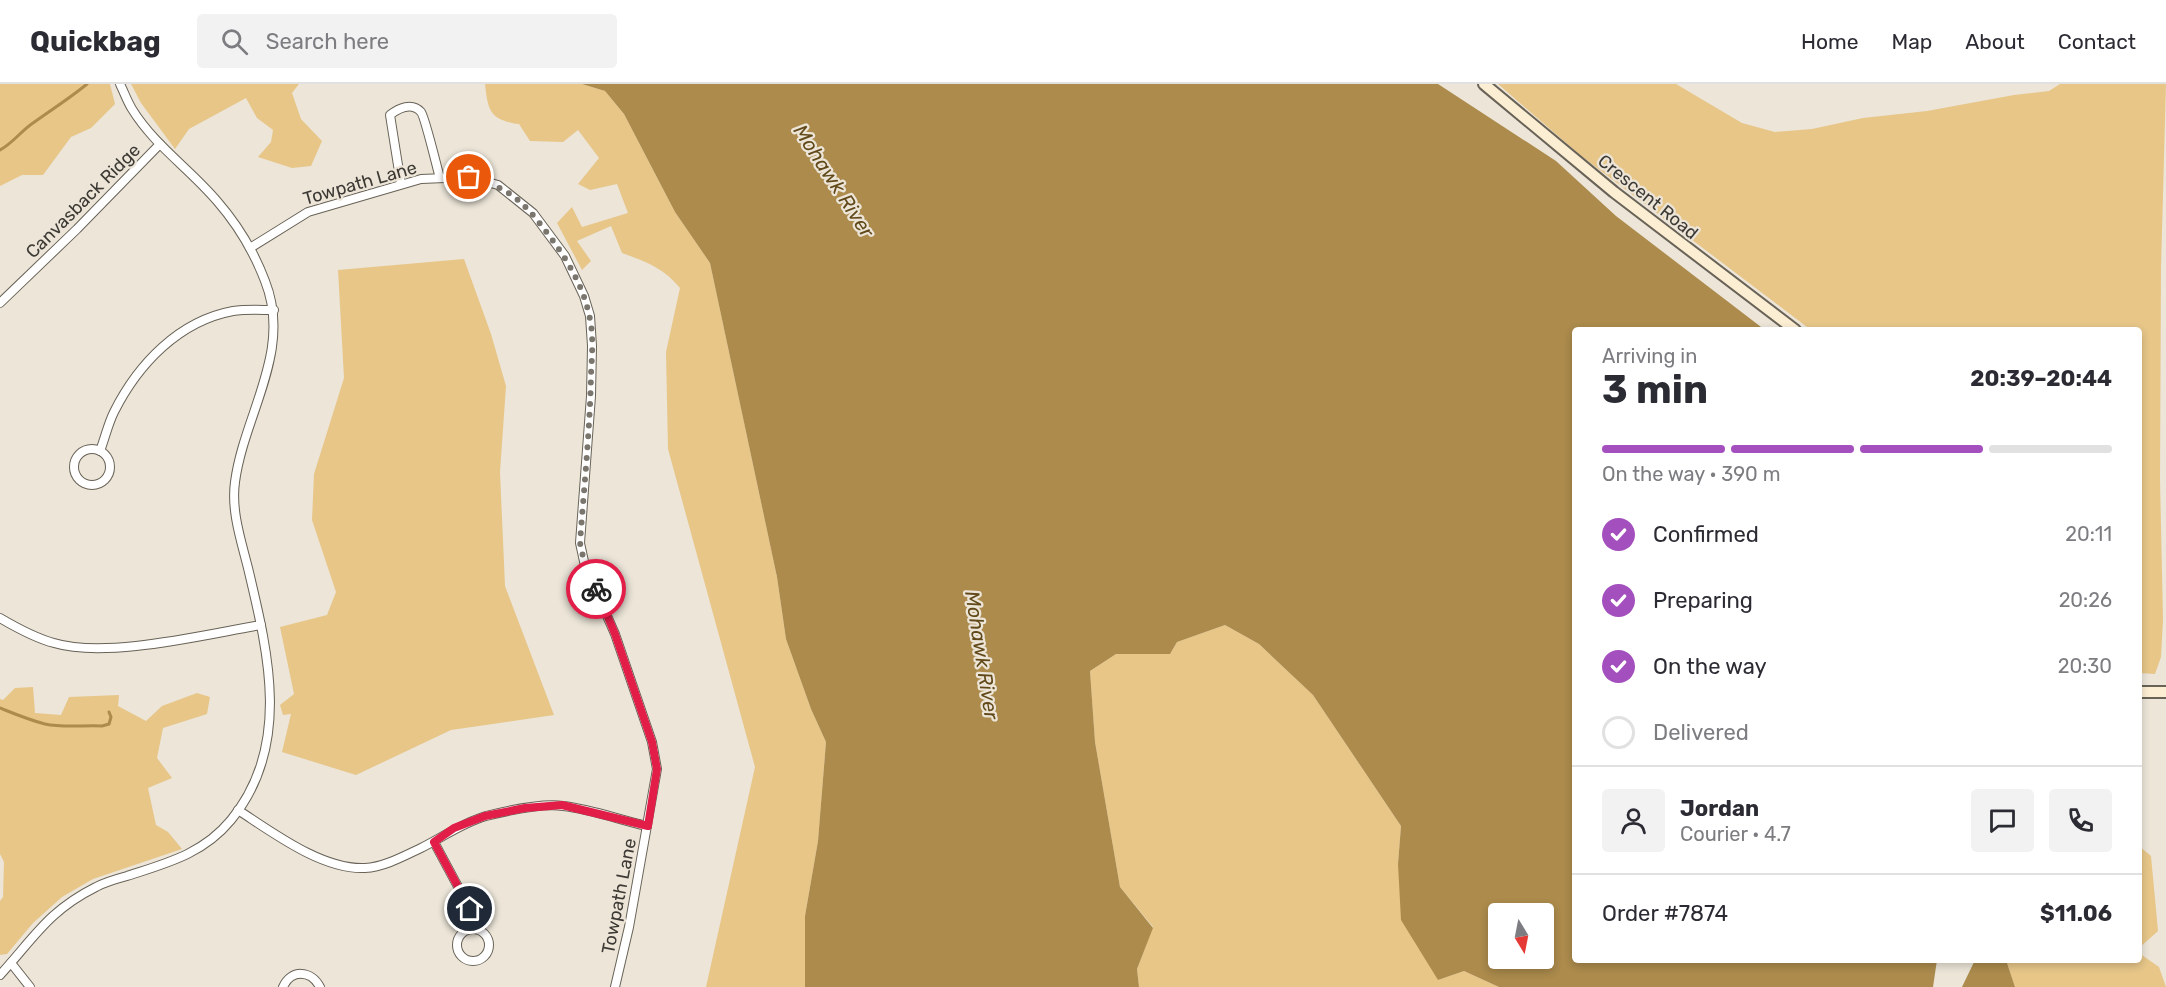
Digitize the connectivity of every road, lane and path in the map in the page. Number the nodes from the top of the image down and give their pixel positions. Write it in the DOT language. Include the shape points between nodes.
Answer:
graph roads {
  1 [pos="120,84"];
  2 [pos="1484,84"];
  3 [pos="160,144"];
  4 [pos="440,178"];
  5 [pos="401,184"];
  6 [pos="250,248"];
  7 [pos="0,303"];
  8 [pos="274,310"];
  9 [pos="1791,327"];
  10 [pos="100,451"];
  11 [pos="0,618"];
  12 [pos="261,625"];
  13 [pos="2142,692"];
  14 [pos="2166,693"];
  15 [pos="238,810"];
  16 [pos="648,826"];
  17 [pos="434,842"];
  18 [pos="476,929"];
  19 [pos="11,963"];
  20 [pos="0,975"];
  21 [pos="30,987"];
  22 [pos="283,987"];
  23 [pos="320,987"];
  24 [pos="615,987"];
  1 -- 3 [label="street" via="132,109"];
  2 -- 9 [label="street, Crescent Road" via="1614,192"];
  3 -- 6 [label="street" via="218,202"];
  3 -- 7 [label="street, Canvasback Ridge"];
  4 -- 5 [label="street, Towpath Lane"];
  4 -- 5 [label="street" via="420,112 403,107 390,115"];
  4 -- 16 [label="street, Towpath Lane" via="469,177 498,185 510,194 533,213 565,256 584,296 592,346 580,543 585,566 615,634 652,742 657,769"];
  5 -- 6 [label="street, Towpath Lane" via="308,212"];
  6 -- 8 [label="street"];
  8 -- 10 [label="street" via="234,311 206,319 168,342 131,381"];
  8 -- 12 [label="street" via="270,363 234,483 234,511"];
  10 -- 10 [label="street" via="110,464 108,475 94,484 83,482 75,473 78,456 88,449"];
  11 -- 12 [label="street" via="55,644 90,648 173,640"];
  12 -- 15 [label="street" via="270,695 269,738 262,768"];
  13 -- 14 [label="street"];
  15 -- 17 [label="street" via="300,849 348,866 378,866"];
  15 -- 19 [label="street" via="218,833 180,859 98,885 65,904 32,935"];
  16 -- 17 [label="street" via="562,805 485,816 454,828"];
  16 -- 24 [label="street, Towpath Lane"];
  17 -- 18 [label="street" via="470,909"];
  18 -- 18 [label="street" via="485,934 488,949 478,960 468,960 459,953 457,943 461,933"];
  19 -- 20 [label="street"];
  19 -- 21 [label="street"];
  22 -- 23 [label="street" via="299,973 312,977"];
}
